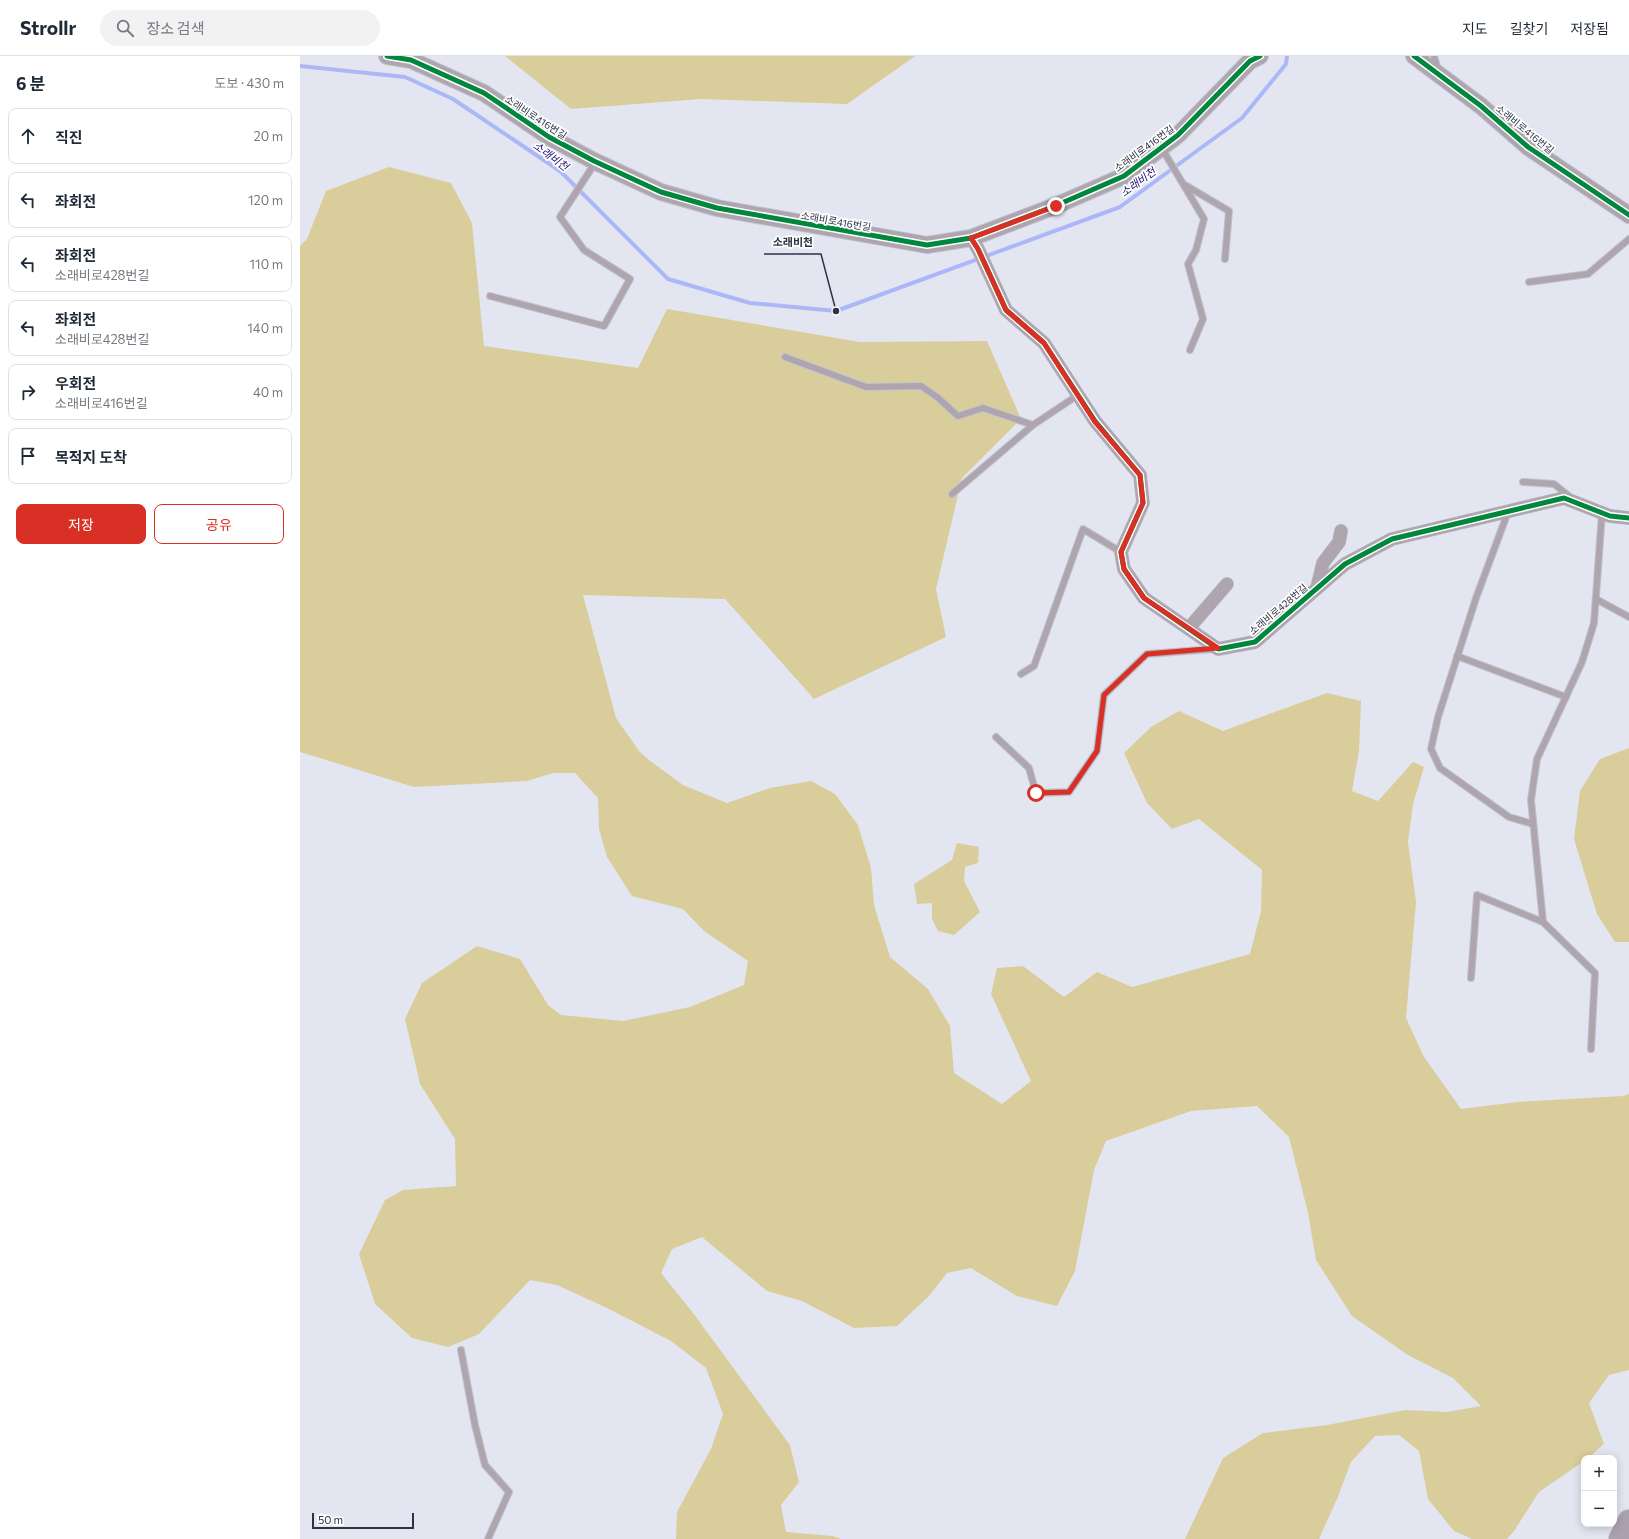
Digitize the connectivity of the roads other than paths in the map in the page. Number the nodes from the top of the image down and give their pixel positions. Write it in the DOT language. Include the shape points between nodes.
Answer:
graph roads {
  1 [pos="387,56"];
  2 [pos="1260,56"];
  3 [pos="1414,56"];
  4 [pos="1434,56"];
  5 [pos="1439,74"];
  6 [pos="1165,154"];
  7 [pos="595,162"];
  8 [pos="1183,184"];
  9 [pos="1628,215"];
  10 [pos="1629,239"];
  11 [pos="974,243"];
  12 [pos="1225,259"];
  13 [pos="1529,282"];
  14 [pos="490,296"];
  15 [pos="1190,350"];
  16 [pos="785,357"];
  17 [pos="1078,396"];
  18 [pos="1033,425"];
  19 [pos="1523,482"];
  20 [pos="952,494"];
  21 [pos="1577,503"];
  22 [pos="1508,512"];
  23 [pos="1602,513"];
  24 [pos="1629,518"];
  25 [pos="1341,531"];
  26 [pos="1121,552"];
  27 [pos="1227,584"];
  28 [pos="1317,588"];
  29 [pos="1596,599"];
  30 [pos="1629,617"];
  31 [pos="1189,628"];
  32 [pos="1218,648"];
  33 [pos="1457,656"];
  34 [pos="1021,674"];
  35 [pos="1566,697"];
  36 [pos="996,737"];
  37 [pos="1533,824"];
  38 [pos="1543,922"];
  39 [pos="1471,978"];
  40 [pos="1591,1049"];
  41 [pos="461,1350"];
  42 [pos="1629,1521"];
  43 [pos="488,1539"];
  44 [pos="1620,1539"];
  1 -- 7 [label="street, 소래비로416번길" via="411,60 484,93 549,137"];
  2 -- 6 [label="street, 소래비로416번길" via="1250,61 1178,135"];
  3 -- 5 [label="street, 소래비로416번길"];
  4 -- 5 [label="lane"];
  5 -- 9 [label="street, 소래비로416번길" via="1528,146"];
  6 -- 8 [label="lane"];
  6 -- 11 [label="street, 소래비로416번길" via="1124,176"];
  7 -- 11 [label="street, 소래비로416번길" via="661,192 717,208 927,245"];
  7 -- 14 [label="lane" via="560,217 584,250 630,279 604,326"];
  8 -- 12 [label="lane" via="1229,211"];
  8 -- 15 [label="lane" via="1204,219 1196,250 1188,264 1203,319"];
  10 -- 13 [label="lane" via="1588,274"];
  11 -- 17 [label="street" via="1006,310 1044,343"];
  16 -- 18 [label="lane" via="866,387 920,386 958,416 983,408"];
  17 -- 18 [label="lane"];
  17 -- 26 [label="street" via="1095,422 1140,475 1143,503"];
  18 -- 20 [label="lane"];
  19 -- 21 [label="lane" via="1554,484"];
  21 -- 22 [label="street, 소래비로428번길" via="1564,498"];
  21 -- 23 [label="street, 소래비로428번길"];
  22 -- 28 [label="street, 소래비로428번길" via="1392,539 1344,564"];
  22 -- 33 [label="lane"];
  23 -- 24 [label="street, 소래비로428번길"];
  23 -- 29 [label="lane"];
  25 -- 28 [label="street" via="1339,542 1323,563"];
  26 -- 31 [label="street" via="1124,569 1144,598"];
  26 -- 34 [label="lane" via="1083,530 1034,666"];
  27 -- 31 [label="street"];
  28 -- 32 [label="street, 소래비로428번길" via="1255,642"];
  29 -- 30 [label="lane"];
  29 -- 35 [label="lane" via="1594,623 1584,656"];
  31 -- 32 [label="street"];
  32 -- 36 [label="lane" via="1147,654 1104,695 1097,751 1069,792 1036,793 1029,768"];
  33 -- 35 [label="lane"];
  33 -- 37 [label="lane" via="1431,749 1440,768 1509,817"];
  35 -- 37 [label="lane" via="1537,760 1532,800"];
  37 -- 38 [label="lane"];
  38 -- 39 [label="lane" via="1477,895"];
  38 -- 40 [label="lane" via="1595,973"];
  41 -- 43 [label="lane" via="484,1465 509,1492"];
  42 -- 44 [label="highway"];
}
